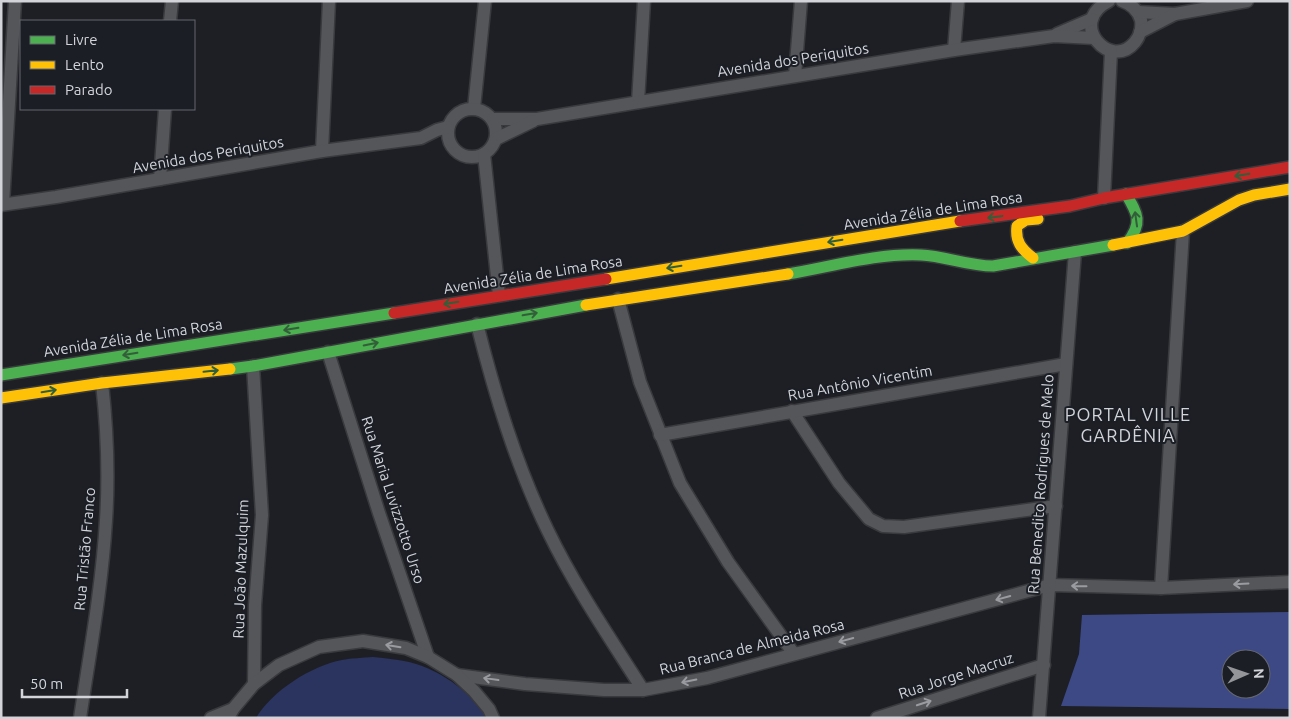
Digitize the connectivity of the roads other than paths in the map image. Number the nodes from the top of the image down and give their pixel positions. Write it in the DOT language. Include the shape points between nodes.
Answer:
graph roads {
  1 [pos="15,1"];
  2 [pos="172,1"];
  3 [pos="329,1"];
  4 [pos="485,1"];
  5 [pos="644,1"];
  6 [pos="801,1"];
  7 [pos="958,1"];
  8 [pos="1109,1"];
  9 [pos="1122,1"];
  10 [pos="1247,1"];
  11 [pos="1138,12"];
  12 [pos="1175,14"];
  13 [pos="1092,19"];
  14 [pos="170,20"];
  15 [pos="1140,32"];
  16 [pos="1054,36"];
  17 [pos="1094,38"];
  18 [pos="954,50"];
  19 [pos="1111,50"];
  20 [pos="795,76"];
  21 [pos="638,102"];
  22 [pos="474,108"];
  23 [pos="165,110"];
  24 [pos="493,119"];
  25 [pos="537,119"];
  26 [pos="448,127"];
  27 [pos="421,138"];
  28 [pos="496,139"];
  29 [pos="449,141"];
  30 [pos="322,152"];
  31 [pos="484,154"];
  32 [pos="1290,167"];
  33 [pos="160,179"];
  34 [pos="1290,189"];
  35 [pos="1126,194"];
  36 [pos="1104,198"];
  37 [pos="2,204"];
  38 [pos="1070,206"];
  39 [pos="1183,231"];
  40 [pos="1128,242"];
  41 [pos="1075,252"];
  42 [pos="1033,258"];
  43 [pos="499,295"];
  44 [pos="618,298"];
  45 [pos="477,324"];
  46 [pos="328,352"];
  47 [pos="1066,364"];
  48 [pos="253,366"];
  49 [pos="1,375"];
  50 [pos="102,383"];
  51 [pos="1,398"];
  52 [pos="792,411"];
  53 [pos="660,435"];
  54 [pos="1056,506"];
  55 [pos="1290,582"];
  56 [pos="1050,585"];
  57 [pos="1160,588"];
  58 [pos="794,654"];
  59 [pos="428,657"];
  60 [pos="1044,665"];
  61 [pos="457,675"];
  62 [pos="254,684"];
  63 [pos="643,690"];
  64 [pos="231,713"];
  65 [pos="491,714"];
  66 [pos="80,718"];
  67 [pos="211,718"];
  68 [pos="877,718"];
  69 [pos="1040,718"];
  1 -- 37 [label="street"];
  2 -- 14 [label="street"];
  3 -- 30 [label="street"];
  4 -- 22 [label="street"];
  5 -- 21 [label="street"];
  6 -- 20 [label="street"];
  7 -- 18 [label="street"];
  8 -- 13 [label="street" via="1095,11"];
  9 -- 11 [label="street"];
  10 -- 12 [label="street"];
  11 -- 12 [label="street"];
  11 -- 15 [label="street"];
  12 -- 15 [label="street"];
  13 -- 16 [label="street"];
  13 -- 17 [label="street"];
  15 -- 19 [label="street" via="1126,49"];
  16 -- 17 [label="street"];
  16 -- 18 [label="street, Avenida dos Periquitos"];
  17 -- 19 [label="street"];
  18 -- 20 [label="street, Avenida dos Periquitos"];
  19 -- 36 [label="street"];
  20 -- 21 [label="street, Avenida dos Periquitos"];
  21 -- 25 [label="street, Avenida dos Periquitos"];
  22 -- 24 [label="street"];
  22 -- 26 [label="street" via="460,111"];
  23 -- 33 [label="street"];
  24 -- 25 [label="street"];
  24 -- 28 [label="street"];
  25 -- 28 [label="street"];
  26 -- 27 [label="street"];
  26 -- 29 [label="street"];
  27 -- 29 [label="street"];
  27 -- 30 [label="street, Avenida dos Periquitos"];
  28 -- 31 [label="street"];
  29 -- 31 [label="street" via="454,149 468,157"];
  30 -- 33 [label="street, Avenida dos Periquitos"];
  31 -- 43 [label="street"];
  32 -- 35 [label="main road, Avenida Zélia de Lima Rosa, one-way"];
  33 -- 37 [label="street, Avenida dos Periquitos" via="56,198"];
  34 -- 39 [label="main road" via="1239,200"];
  35 -- 36 [label="main road, Avenida Zélia de Lima Rosa"];
  40 -- 35 [label="main road, one-way" via="1136,233 1138,224"];
  36 -- 38 [label="main road, Avenida Zélia de Lima Rosa"];
  38 -- 42 [label="main road, Avenida Zélia de Lima Rosa" via="1058,216 1026,220 1017,226 1018,243"];
  38 -- 43 [label="main road, Avenida Zélia de Lima Rosa, one-way" via="912,228"];
  39 -- 40 [label="main road"];
  39 -- 57 [label="street"];
  40 -- 41 [label="main road"];
  41 -- 42 [label="main road"];
  41 -- 47 [label="street, Rua Benedito Rodrigues de Melo"];
  42 -- 44 [label="main road" via="976,266 922,255 886,256"];
  43 -- 49 [label="main road, Avenida Zélia de Lima Rosa, one-way"];
  45 -- 44 [label="main road, one-way"];
  44 -- 53 [label="street" via="640,382"];
  46 -- 45 [label="main road, one-way"];
  45 -- 63 [label="street" via="492,384 518,462 548,531 585,600"];
  46 -- 48 [label="main road"];
  46 -- 59 [label="street, Rua Maria Luvizzotto Urso"];
  47 -- 52 [label="street, Rua Antônio Vicentim"];
  47 -- 54 [label="street, Rua Benedito Rodrigues de Melo"];
  50 -- 48 [label="main road, one-way"];
  48 -- 62 [label="street, Rua João Mazulquim" via="262,515 255,605"];
  51 -- 50 [label="main road, one-way"];
  50 -- 66 [label="street, Rua Tristão Franco" via="106,520 98,602"];
  52 -- 53 [label="street, Rua Antônio Vicentim"];
  52 -- 54 [label="street" via="839,483 869,520 883,526 904,527"];
  53 -- 58 [label="street" via="680,483 728,562"];
  54 -- 56 [label="street, Rua Benedito Rodrigues de Melo"];
  55 -- 57 [label="street, Rua Branca de Almeida Rosa, one-way"];
  57 -- 56 [label="street, Rua Branca de Almeida Rosa, one-way"];
  56 -- 58 [label="street, Rua Branca de Almeida Rosa, one-way"];
  56 -- 60 [label="street, Rua Benedito Rodrigues de Melo"];
  58 -- 63 [label="street, Rua Branca de Almeida Rosa, one-way" via="707,678"];
  59 -- 61 [label="street, Rua Branca de Almeida Rosa"];
  59 -- 62 [label="street, Rua Branca de Almeida Rosa, one-way" via="406,648 363,641 319,647 279,665"];
  68 -- 60 [label="street, Rua Jorge Macruz, one-way"];
  60 -- 69 [label="street, Rua Benedito Rodrigues de Melo"];
  63 -- 61 [label="street, Rua Branca de Almeida Rosa, one-way" via="525,684"];
  61 -- 65 [label="street, Rua Branca de Almeida Rosa"];
  62 -- 64 [label="street, Rua Branca de Almeida Rosa"];
  64 -- 67 [label="street, Rua Branca de Almeida Rosa"];
}
